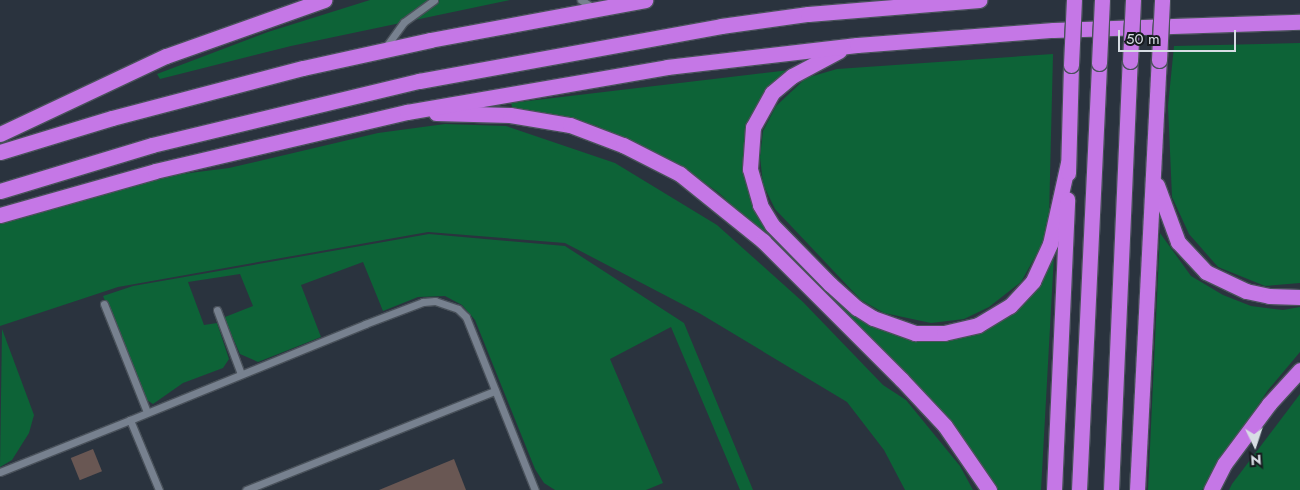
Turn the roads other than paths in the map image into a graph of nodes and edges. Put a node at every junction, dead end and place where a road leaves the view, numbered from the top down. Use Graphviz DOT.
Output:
graph roads {
  1 [pos="324,0"];
  2 [pos="434,0"];
  3 [pos="581,0"];
  4 [pos="646,0"];
  5 [pos="979,0"];
  6 [pos="1074,0"];
  7 [pos="1102,0"];
  8 [pos="1134,0"];
  9 [pos="1162,0"];
  10 [pos="595,9"];
  11 [pos="1300,22"];
  12 [pos="857,45"];
  13 [pos="383,50"];
  14 [pos="407,112"];
  15 [pos="0,134"];
  16 [pos="0,152"];
  17 [pos="1068,163"];
  18 [pos="1153,169"];
  19 [pos="0,191"];
  20 [pos="0,214"];
  21 [pos="1300,297"];
  22 [pos="104,304"];
  23 [pos="217,310"];
  24 [pos="1300,370"];
  25 [pos="241,374"];
  26 [pos="495,390"];
  27 [pos="147,412"];
  28 [pos="130,420"];
  29 [pos="0,472"];
  30 [pos="159,490"];
  31 [pos="246,490"];
  32 [pos="535,490"];
  33 [pos="988,490"];
  34 [pos="1054,490"];
  35 [pos="1079,490"];
  36 [pos="1110,490"];
  37 [pos="1136,490"];
  38 [pos="1212,490"];
  1 -- 15 [label="highway"];
  2 -- 13 [label="lane"];
  3 -- 10 [label="lane"];
  4 -- 10 [label="highway"];
  5 -- 19 [label="highway"];
  6 -- 17 [label="highway, bridge"];
  7 -- 35 [label="highway, bridge"];
  8 -- 36 [label="highway, bridge"];
  9 -- 18 [label="highway, bridge"];
  10 -- 13 [label="highway"];
  11 -- 12 [label="highway"];
  12 -- 14 [label="highway"];
  12 -- 17 [label="highway"];
  13 -- 16 [label="highway"];
  14 -- 20 [label="highway"];
  14 -- 33 [label="highway"];
  17 -- 34 [label="highway"];
  18 -- 21 [label="highway"];
  18 -- 37 [label="highway"];
  22 -- 27 [label="lane"];
  23 -- 25 [label="lane"];
  24 -- 38 [label="highway"];
  25 -- 26 [label="lane"];
  25 -- 27 [label="lane"];
  26 -- 31 [label="lane"];
  26 -- 32 [label="lane"];
  27 -- 28 [label="lane"];
  28 -- 29 [label="lane"];
  28 -- 30 [label="lane"];
}
